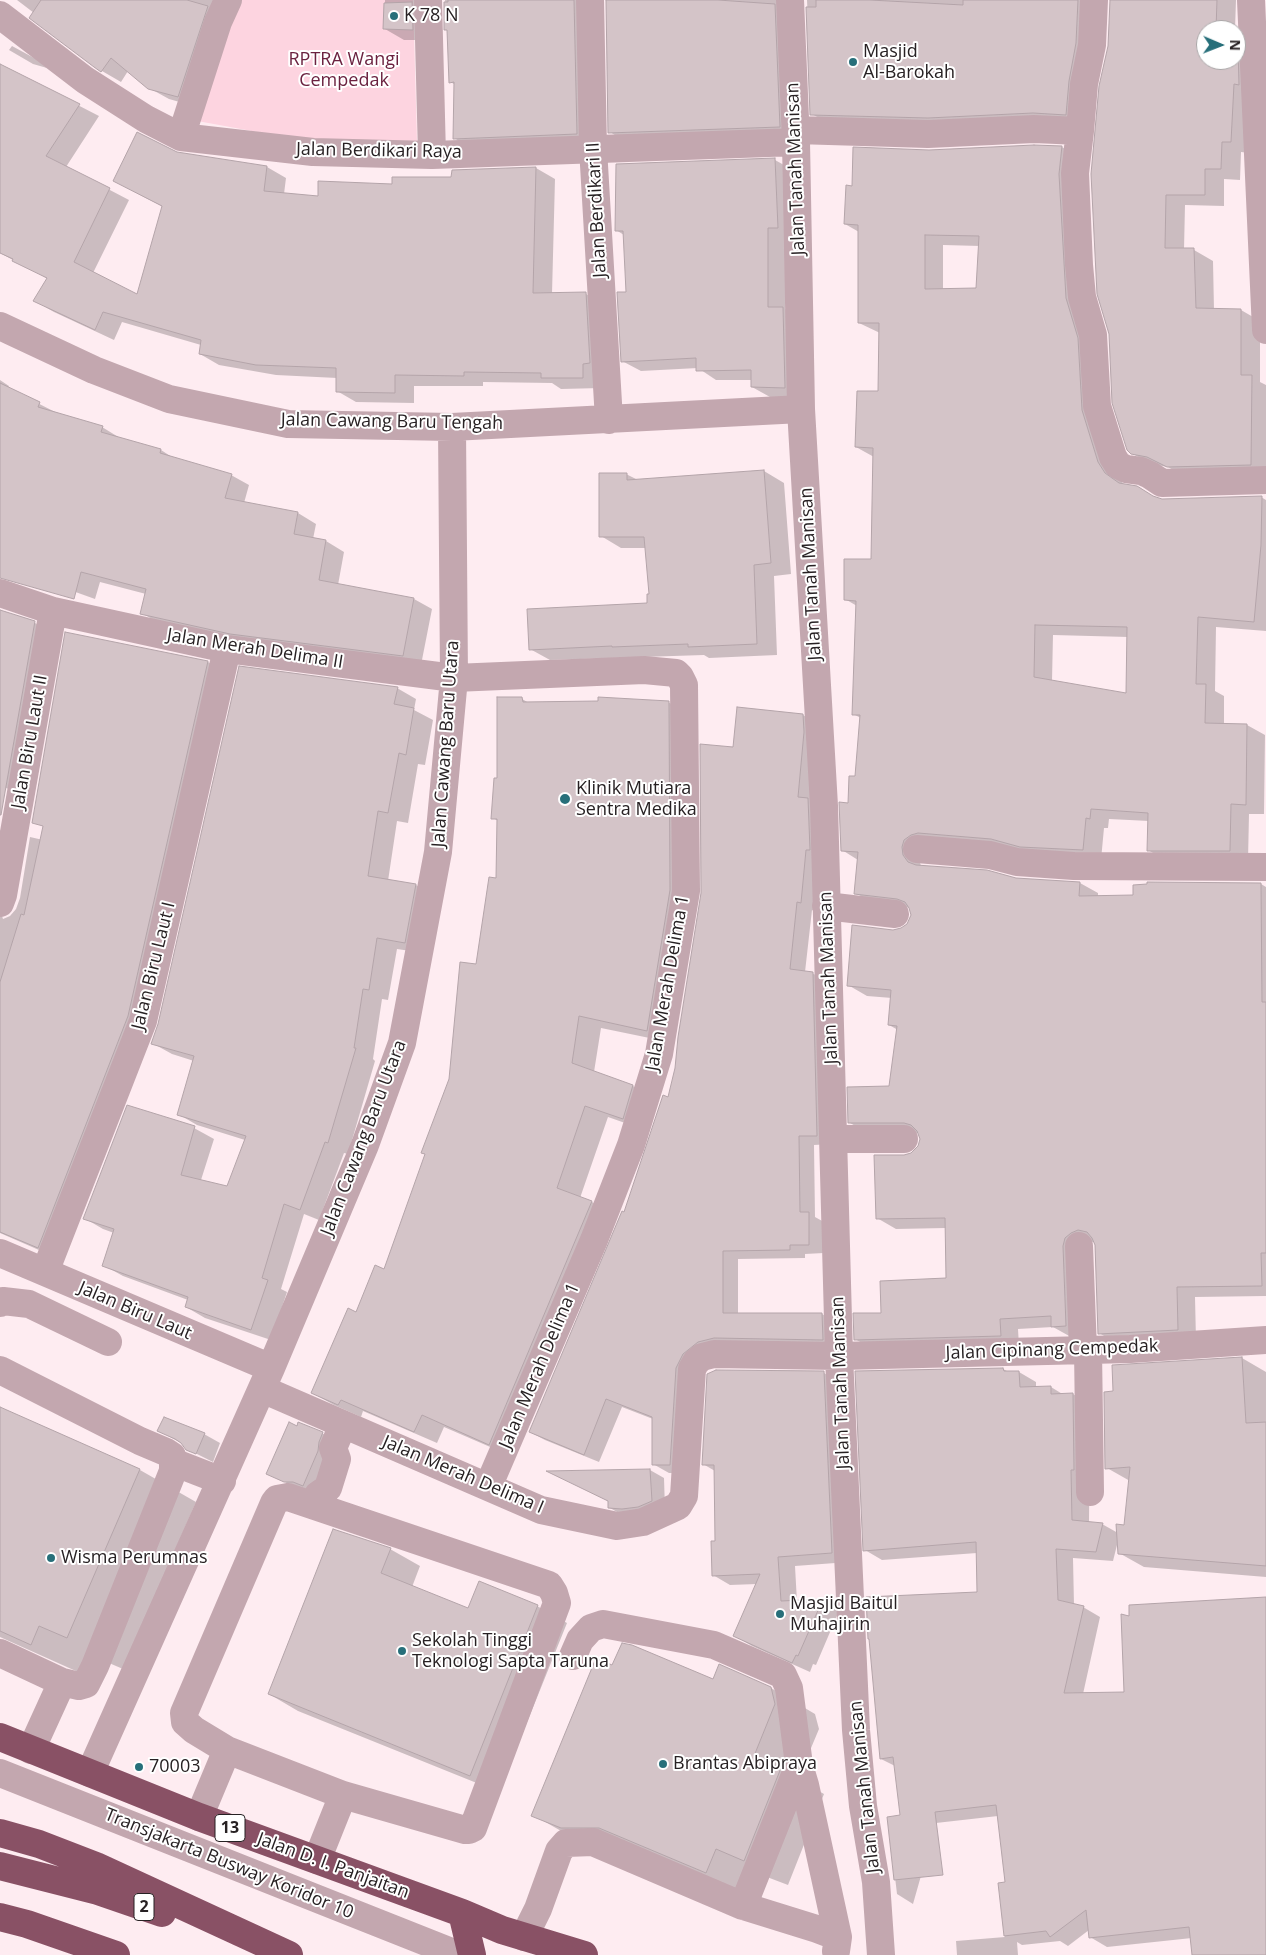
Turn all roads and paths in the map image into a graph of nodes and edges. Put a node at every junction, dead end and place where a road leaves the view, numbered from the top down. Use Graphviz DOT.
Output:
graph roads {
  1 [pos="228,0"];
  2 [pos="428,0"];
  3 [pos="590,0"];
  4 [pos="790,0"];
  5 [pos="1094,0"];
  6 [pos="1251,0"];
  7 [pos="0,15"];
  8 [pos="1080,130"];
  9 [pos="796,136"];
  10 [pos="181,137"];
  11 [pos="593,148"];
  12 [pos="432,155"];
  13 [pos="0,326"];
  14 [pos="1266,330"];
  15 [pos="802,409"];
  16 [pos="609,420"];
  17 [pos="452,427"];
  18 [pos="1266,480"];
  19 [pos="0,592"];
  20 [pos="54,612"];
  21 [pos="227,649"];
  22 [pos="454,678"];
  23 [pos="916,849"];
  24 [pos="1266,867"];
  25 [pos="0,903"];
  26 [pos="826,906"];
  27 [pos="895,914"];
  28 [pos="833,1139"];
  29 [pos="904,1139"];
  30 [pos="1079,1246"];
  31 [pos="10,1257"];
  32 [pos="45,1272"];
  33 [pos="2,1302"];
  34 [pos="1266,1340"];
  35 [pos="108,1342"];
  36 [pos="1085,1350"];
  37 [pos="839,1356"];
  38 [pos="0,1370"];
  39 [pos="266,1379"];
  40 [pos="338,1436"];
  41 [pos="173,1462"];
  42 [pos="222,1481"];
  43 [pos="488,1487"];
  44 [pos="1090,1492"];
  45 [pos="316,1500"];
  46 [pos="0,1653"];
  47 [pos="573,1656"];
  48 [pos="62,1682"];
  49 [pos="0,1737"];
  50 [pos="31,1750"];
  51 [pos="228,1750"];
  52 [pos="799,1764"];
  53 [pos="0,1773"];
  54 [pos="90,1773"];
  55 [pos="343,1795"];
  56 [pos="199,1817"];
  57 [pos="0,1833"];
  58 [pos="317,1860"];
  59 [pos="0,1866"];
  60 [pos="743,1906"];
  61 [pos="462,1913"];
  62 [pos="0,1917"];
  63 [pos="524,1937"];
  64 [pos="837,1946"];
  65 [pos="116,1955"];
  66 [pos="288,1955"];
  67 [pos="458,1955"];
  68 [pos="472,1955"];
  69 [pos="584,1955"];
  70 [pos="881,1955"];
  1 -- 10 [label="street"];
  2 -- 12 [label="street"];
  3 -- 11 [label="street, Jalan Berdikari II"];
  4 -- 9 [label="street, Jalan Tanah Manisan"];
  5 -- 8 [label="street"];
  6 -- 14 [label="street"];
  7 -- 10 [label="street, Jalan Berdikari Raya"];
  8 -- 9 [label="street, Jalan Berdikari Raya"];
  8 -- 18 [label="street"];
  9 -- 11 [label="street, Jalan Berdikari Raya"];
  9 -- 15 [label="street, Jalan Tanah Manisan"];
  10 -- 12 [label="street, Jalan Berdikari Raya"];
  11 -- 12 [label="street, Jalan Berdikari Raya"];
  11 -- 16 [label="street, Jalan Berdikari II"];
  13 -- 17 [label="street, Jalan Cawang Baru Tengah"];
  15 -- 16 [label="street, Jalan Cawang Baru Tengah"];
  15 -- 26 [label="street, Jalan Tanah Manisan"];
  16 -- 17 [label="street, Jalan Cawang Baru Tengah"];
  17 -- 22 [label="street, Jalan Cawang Baru Utara"];
  19 -- 20 [label="street, Jalan Merah Delima II"];
  20 -- 21 [label="street, Jalan Merah Delima II"];
  20 -- 25 [label="street, Jalan Biru Laut II"];
  21 -- 22 [label="street, Jalan Merah Delima II"];
  21 -- 32 [label="street, Jalan Biru Laut I"];
  22 -- 39 [label="street, Jalan Cawang Baru Utara"];
  22 -- 43 [label="street, Jalan Merah Delima 1"];
  23 -- 24 [label="street"];
  26 -- 27 [label="street"];
  26 -- 28 [label="street, Jalan Tanah Manisan"];
  28 -- 29 [label="street"];
  28 -- 37 [label="street, Jalan Tanah Manisan"];
  30 -- 36 [label="street"];
  31 -- 32 [label="street, Jalan Biru Laut"];
  31 -- 33 [label="street"];
  32 -- 39 [label="street, Jalan Biru Laut"];
  33 -- 35 [label="street"];
  34 -- 36 [label="street, Jalan Cipinang Cempedak"];
  36 -- 37 [label="street, Jalan Cipinang Cempedak"];
  36 -- 44 [label="street"];
  37 -- 43 [label="street, Jalan Merah Delima I"];
  37 -- 70 [label="street, Jalan Tanah Manisan"];
  38 -- 41 [label="street"];
  39 -- 40 [label="street, Jalan Merah Delima I"];
  39 -- 42 [label="street, Jalan Cawang Baru Utara"];
  40 -- 43 [label="street, Jalan Merah Delima I"];
  40 -- 45 [label="street"];
  41 -- 42 [label="street"];
  41 -- 48 [label="street"];
  42 -- 54 [label="street, Jalan Cawang Baru Utara"];
  45 -- 51 [label="street"];
  45 -- 55 [label="street"];
  46 -- 48 [label="street"];
  47 -- 52 [label="street"];
  48 -- 50 [label="street"];
  49 -- 50 [label="highway, Jalan D. I. Panjaitan / 13"];
  50 -- 54 [label="highway, Jalan D. I. Panjaitan / 13"];
  51 -- 55 [label="street"];
  51 -- 56 [label="street"];
  52 -- 60 [label="street"];
  52 -- 64 [label="street"];
  53 -- 67 [label="street, Transjakarta Busway Koridor 10"];
  54 -- 56 [label="highway, Jalan D. I. Panjaitan / 13"];
  55 -- 58 [label="street"];
  56 -- 58 [label="highway, Jalan D. I. Panjaitan / 13"];
  57 -- 66 [label="highway"];
  58 -- 61 [label="highway, Jalan D. I. Panjaitan / 13"];
  59 -- 66 [label="highway, 2"];
  60 -- 63 [label="street"];
  60 -- 64 [label="street"];
  61 -- 63 [label="highway, Jalan D. I. Panjaitan"];
  61 -- 68 [label="highway"];
  62 -- 65 [label="highway"];
  63 -- 69 [label="highway, Jalan D. I. Panjaitan"];
}
